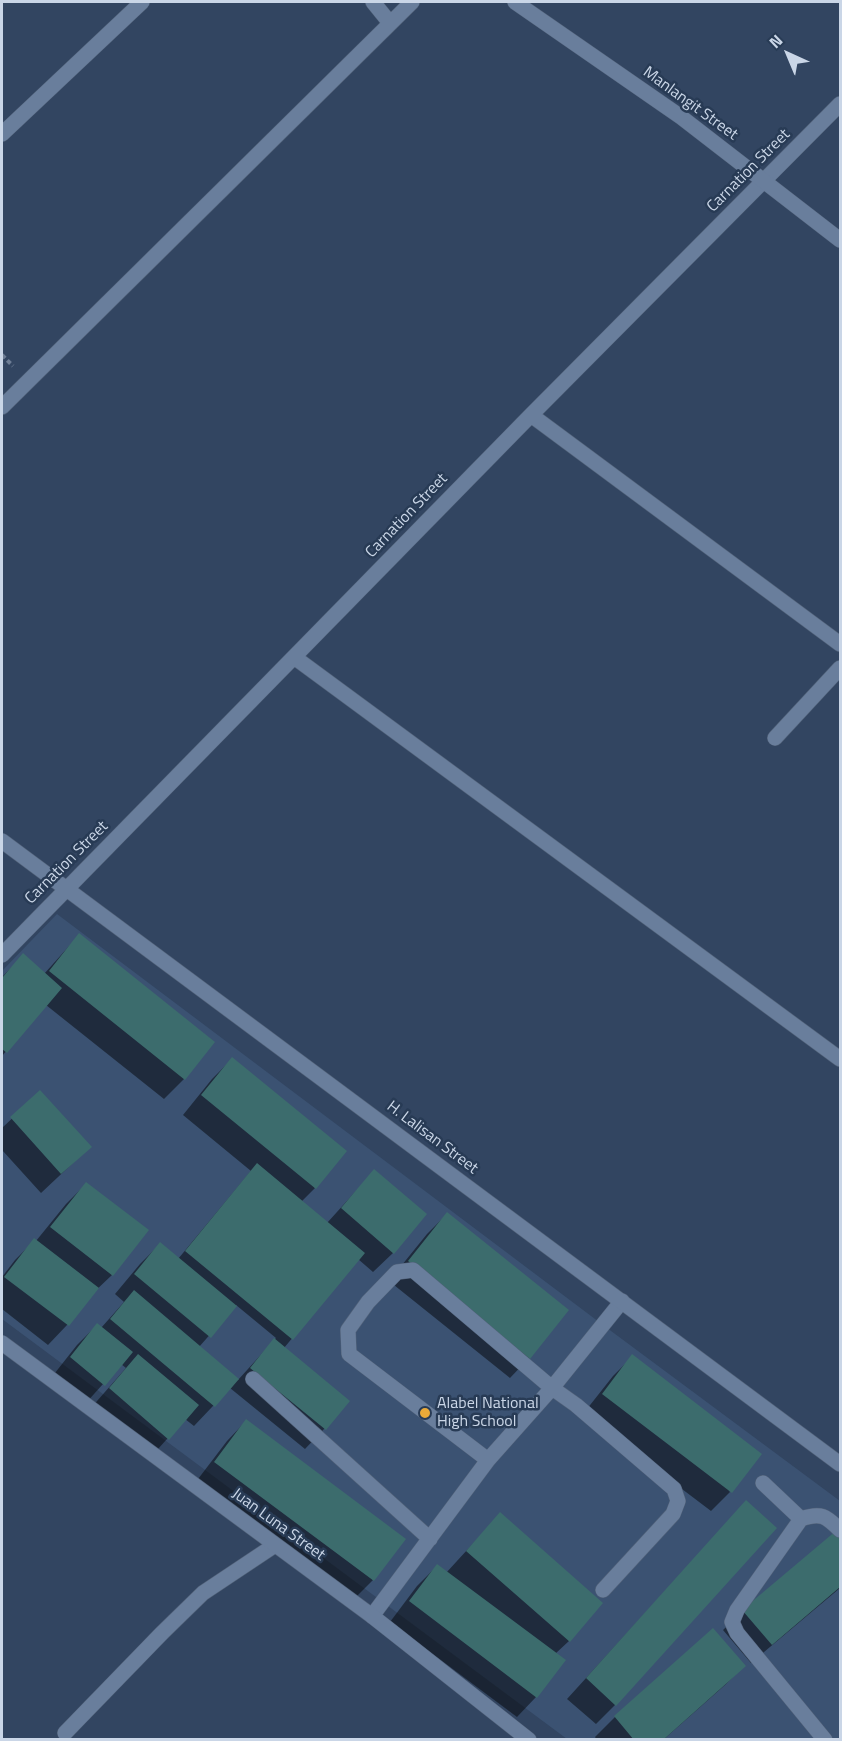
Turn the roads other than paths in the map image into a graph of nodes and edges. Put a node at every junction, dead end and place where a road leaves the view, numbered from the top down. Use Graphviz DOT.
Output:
graph roads {
  1 [pos="142,2"];
  2 [pos="373,2"];
  3 [pos="412,2"];
  4 [pos="515,2"];
  5 [pos="390,23"];
  6 [pos="840,104"];
  7 [pos="2,134"];
  8 [pos="764,182"];
  9 [pos="840,240"];
  10 [pos="2,408"];
  11 [pos="531,415"];
  12 [pos="840,644"];
  13 [pos="294,657"];
  14 [pos="840,668"];
  15 [pos="775,738"];
  16 [pos="2,841"];
  17 [pos="67,890"];
  18 [pos="2,956"];
  19 [pos="840,1059"];
  20 [pos="622,1301"];
  21 [pos="2,1343"];
  22 [pos="253,1379"];
  23 [pos="552,1388"];
  24 [pos="488,1461"];
  25 [pos="840,1464"];
  26 [pos="763,1483"];
  27 [pos="801,1519"];
  28 [pos="840,1530"];
  29 [pos="430,1539"];
  30 [pos="275,1545"];
  31 [pos="603,1590"];
  32 [pos="372,1616"];
  33 [pos="65,1732"];
  34 [pos="529,1740"];
  35 [pos="825,1740"];
  1 -- 7 [label="street"];
  2 -- 5 [label="street"];
  3 -- 5 [label="street"];
  4 -- 8 [label="street, Manlangit Street"];
  5 -- 10 [label="street"];
  6 -- 8 [label="street, Carnation Street"];
  8 -- 9 [label="street, Manlangit Street"];
  8 -- 11 [label="street, Carnation Street"];
  11 -- 12 [label="street"];
  11 -- 13 [label="street, Carnation Street"];
  13 -- 17 [label="street, Carnation Street"];
  13 -- 19 [label="street"];
  14 -- 15 [label="street"];
  16 -- 17 [label="street, H. Lalisan Street"];
  17 -- 18 [label="street, Carnation Street"];
  17 -- 20 [label="street, H. Lalisan Street"];
  20 -- 23 [label="street"];
  20 -- 25 [label="street, H. Lalisan Street"];
  21 -- 30 [label="street, Juan Luna Street"];
  22 -- 29 [label="street"];
  23 -- 24 [label="street"];
  23 -- 24 [label="street"];
  23 -- 31 [label="street"];
  24 -- 29 [label="street"];
  26 -- 27 [label="street"];
  27 -- 28 [label="street"];
  27 -- 35 [label="street"];
  29 -- 32 [label="street"];
  30 -- 32 [label="street, Juan Luna Street"];
  30 -- 33 [label="street"];
  32 -- 34 [label="street, Juan Luna Street"];
}
